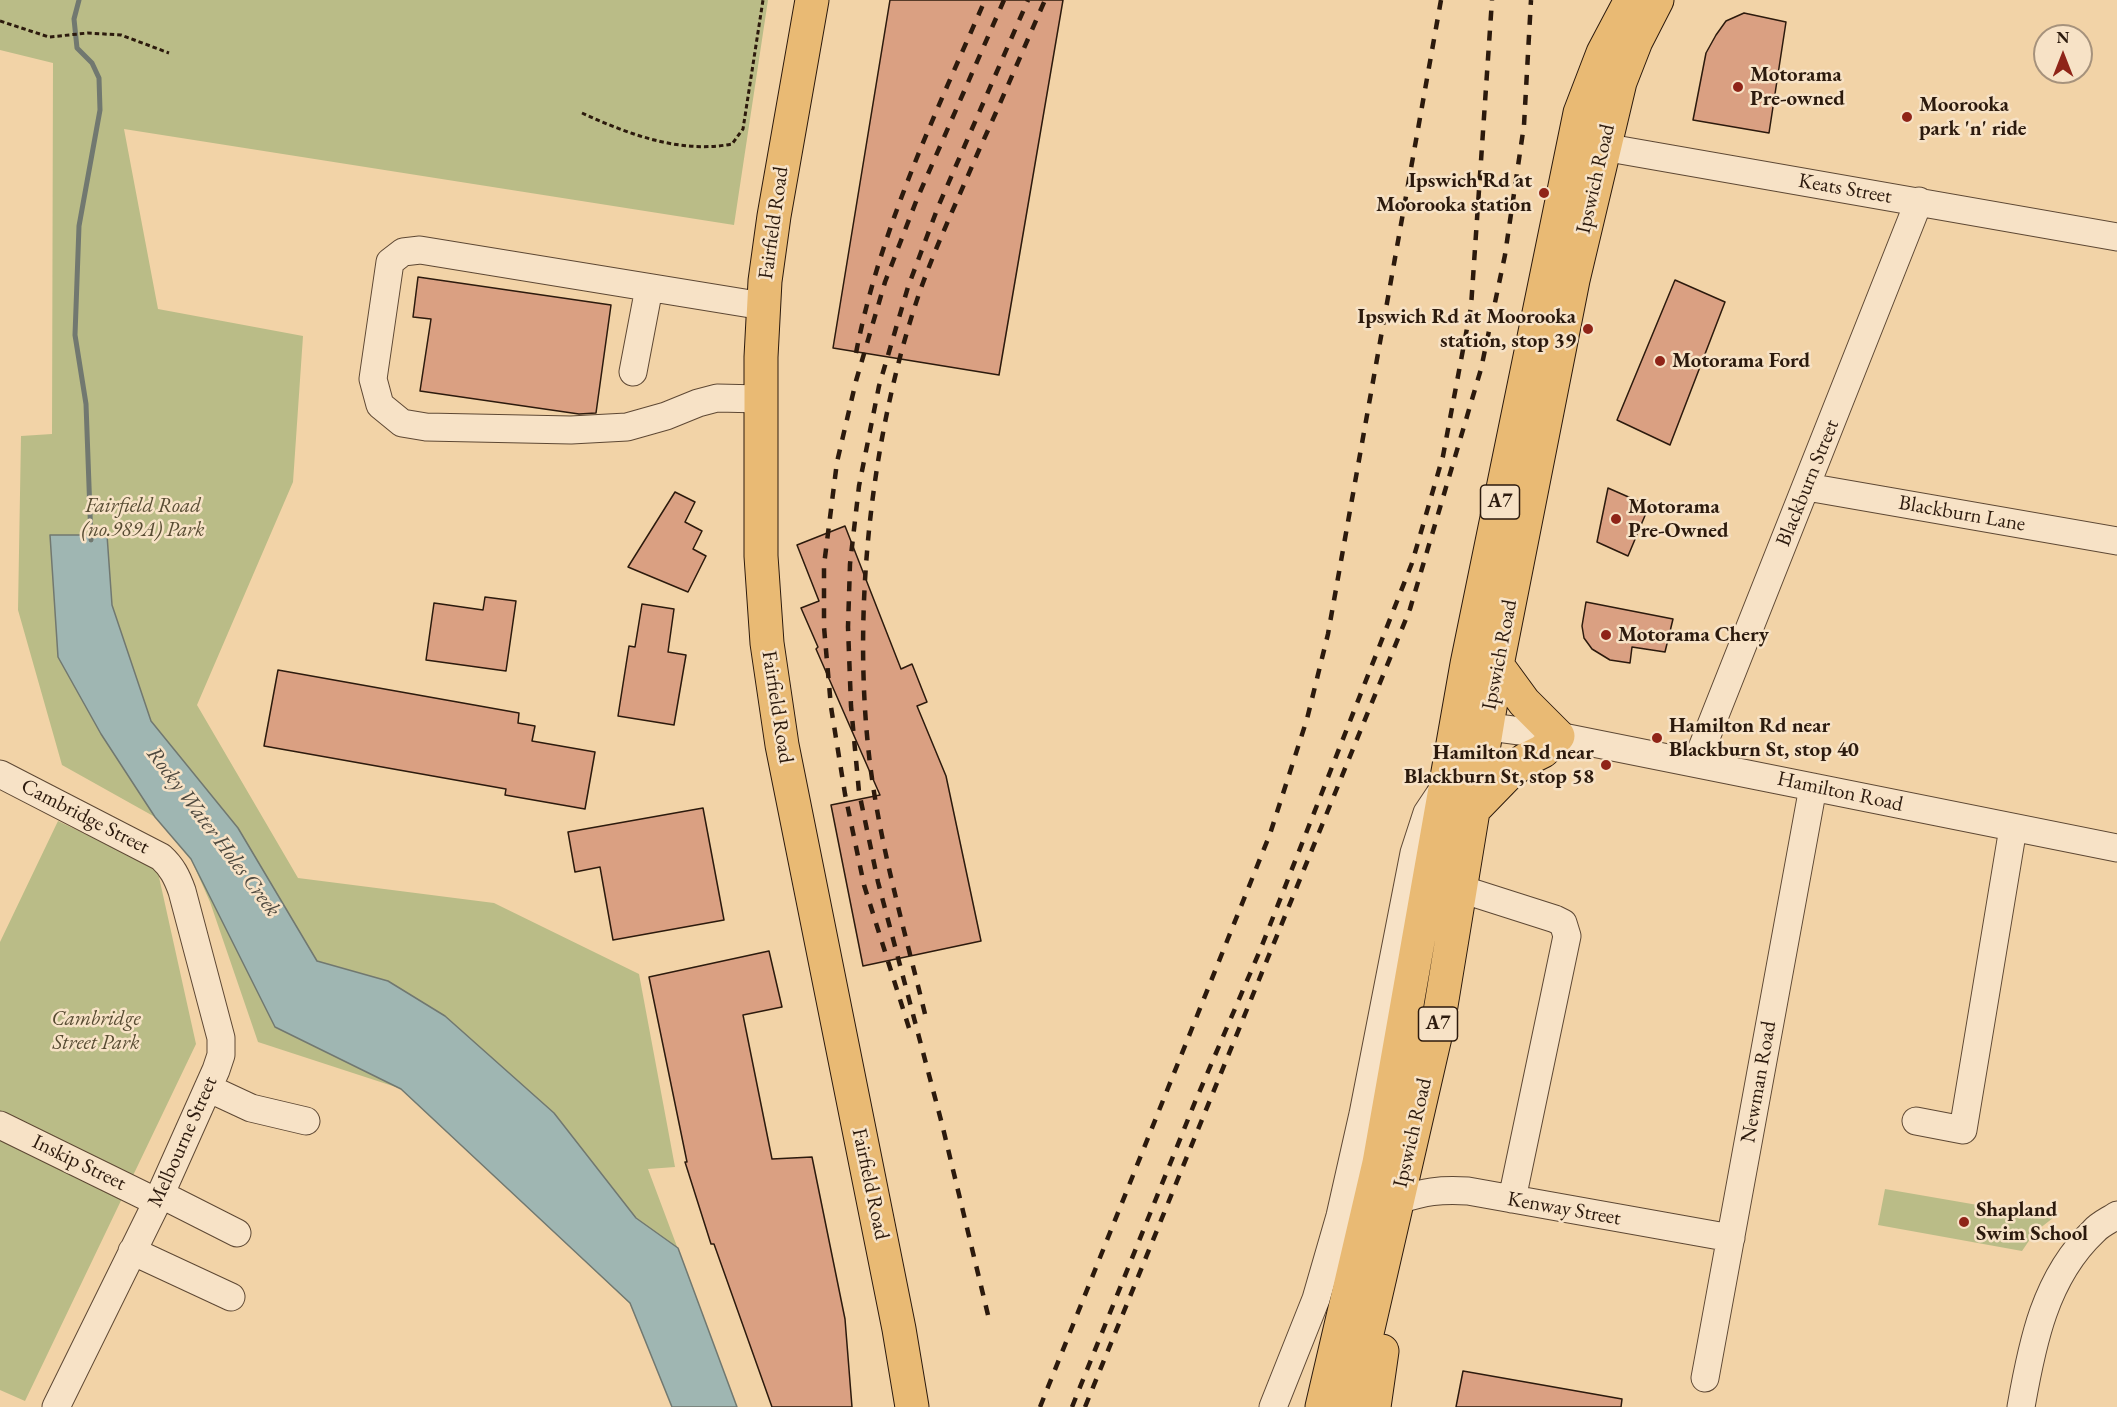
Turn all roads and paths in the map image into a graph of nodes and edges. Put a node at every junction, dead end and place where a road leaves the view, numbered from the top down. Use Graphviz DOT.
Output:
graph roads {
  1 [pos="763,0"];
  2 [pos="812,0"];
  3 [pos="1631,0"];
  4 [pos="1657,0"];
  5 [pos="0,21"];
  6 [pos="169,52"];
  7 [pos="582,112"];
  8 [pos="1589,144"];
  9 [pos="1919,201"];
  10 [pos="2117,237"];
  11 [pos="649,288"];
  12 [pos="763,306"];
  13 [pos="633,372"];
  14 [pos="761,399"];
  15 [pos="1807,487"];
  16 [pos="2117,541"];
  17 [pos="1497,664"];
  18 [pos="1471,725"];
  19 [pos="1558,736"];
  20 [pos="1696,763"];
  21 [pos="0,774"];
  22 [pos="1445,787"];
  23 [pos="1813,787"];
  24 [pos="1474,809"];
  25 [pos="2013,828"];
  26 [pos="2116,841"];
  27 [pos="168,864"];
  28 [pos="1461,889"];
  29 [pos="208,1088"];
  30 [pos="306,1121"];
  31 [pos="1916,1121"];
  32 [pos="0,1125"];
  33 [pos="159,1198"];
  34 [pos="1512,1199"];
  35 [pos="1398,1200"];
  36 [pos="2117,1215"];
  37 [pos="237,1233"];
  38 [pos="1731,1238"];
  39 [pos="132,1251"];
  40 [pos="231,1297"];
  41 [pos="1371,1318"];
  42 [pos="1705,1378"];
  43 [pos="56,1407"];
  44 [pos="912,1407"];
  45 [pos="1273,1407"];
  46 [pos="1322,1407"];
  47 [pos="1350,1407"];
  48 [pos="1374,1407"];
  49 [pos="2021,1407"];
  1 -- 7 [label="path"];
  2 -- 12 [label="main road, Fairfield Road"];
  3 -- 8 [label="main road, Ipswich Road / A7"];
  4 -- 8 [label="main road, Ipswich Road / A7"];
  5 -- 6 [label="path"];
  8 -- 9 [label="street, Keats Street"];
  8 -- 17 [label="main road, Ipswich Road / A7"];
  8 -- 18 [label="main road, Ipswich Road / A7"];
  9 -- 10 [label="street, Keats Street"];
  9 -- 15 [label="street, Blackburn Street"];
  11 -- 12 [label="street"];
  11 -- 13 [label="street"];
  11 -- 14 [label="street"];
  12 -- 14 [label="main road, Fairfield Road"];
  14 -- 44 [label="main road, Fairfield Road"];
  15 -- 16 [label="street, Blackburn Lane"];
  15 -- 20 [label="street, Blackburn Street"];
  17 -- 18 [label="main road, Ipswich Road / A7"];
  17 -- 19 [label="main road"];
  18 -- 19 [label="street, Hamilton Road"];
  18 -- 22 [label="main road, Ipswich Road / A7"];
  18 -- 24 [label="main road, Ipswich Road / A7"];
  19 -- 20 [label="street, Hamilton Road"];
  19 -- 24 [label="main road"];
  20 -- 23 [label="street, Hamilton Road"];
  21 -- 27 [label="street, Cambridge Street"];
  22 -- 45 [label="street, Ipswich Road"];
  22 -- 46 [label="main road, Ipswich Road / A7"];
  23 -- 25 [label="street, Hamilton Road"];
  23 -- 38 [label="street, Newman Road"];
  24 -- 28 [label="main road, Ipswich Road / A7"];
  25 -- 26 [label="street, Hamilton Road"];
  25 -- 31 [label="street"];
  27 -- 29 [label="street, Melbourne Street"];
  28 -- 34 [label="street"];
  28 -- 35 [label="main road, Ipswich Road / A7"];
  29 -- 30 [label="street"];
  29 -- 33 [label="street, Melbourne Street"];
  32 -- 33 [label="street, Inskip Street"];
  33 -- 37 [label="street, Inskip Street"];
  33 -- 39 [label="street, Melbourne Street"];
  34 -- 35 [label="street, Kenway Street"];
  34 -- 38 [label="street, Kenway Street"];
  35 -- 41 [label="main road, Ipswich Road / A7"];
  36 -- 49 [label="street"];
  38 -- 42 [label="street, Newman Road"];
  39 -- 40 [label="street"];
  39 -- 43 [label="street, Melbourne Street"];
  41 -- 47 [label="main road, A7"];
  41 -- 48 [label="main road"];
}
